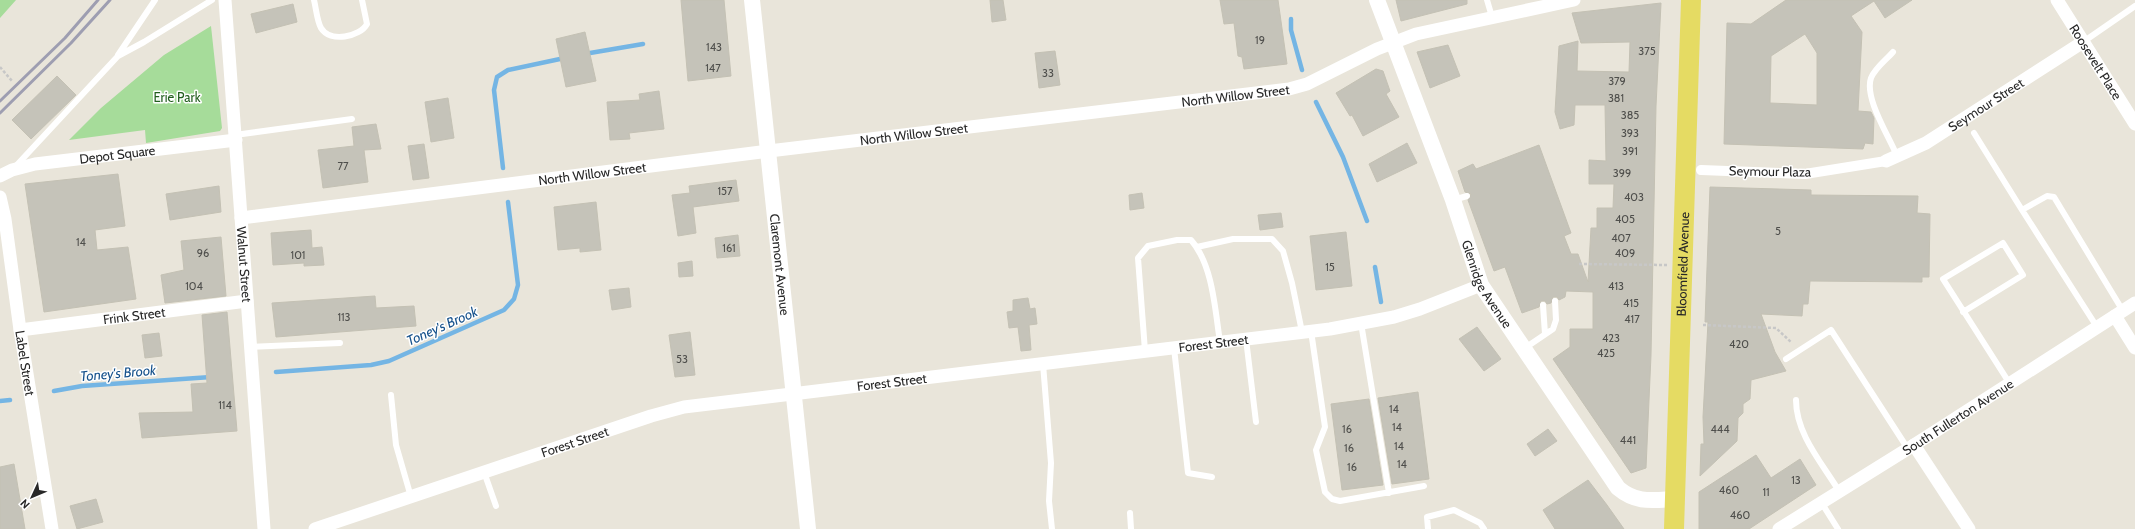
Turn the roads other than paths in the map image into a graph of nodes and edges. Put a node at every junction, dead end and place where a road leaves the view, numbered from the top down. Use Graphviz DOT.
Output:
graph roads {
  1 [pos="212,0"];
  2 [pos="225,0"];
  3 [pos="314,0"];
  4 [pos="362,0"];
  5 [pos="752,0"];
  6 [pos="1377,0"];
  7 [pos="1487,0"];
  8 [pos="1574,0"];
  9 [pos="1691,0"];
  10 [pos="2057,0"];
  11 [pos="154,1"];
  12 [pos="1548,2"];
  13 [pos="2135,6"];
  14 [pos="1492,16"];
  15 [pos="1393,42"];
  16 [pos="2083,42"];
  17 [pos="1893,52"];
  18 [pos="118,56"];
  19 [pos="352,120"];
  20 [pos="2135,124"];
  21 [pos="1974,133"];
  22 [pos="236,137"];
  23 [pos="769,151"];
  24 [pos="1892,158"];
  25 [pos="12,170"];
  26 [pos="1701,170"];
  27 [pos="0,176"];
  28 [pos="0,197"];
  29 [pos="2022,210"];
  30 [pos="241,218"];
  31 [pos="1197,247"];
  32 [pos="1481,285"];
  33 [pos="1555,301"];
  34 [pos="247,302"];
  35 [pos="2135,303"];
  36 [pos="1543,305"];
  37 [pos="1963,312"];
  38 [pos="2119,313"];
  39 [pos="1361,323"];
  40 [pos="2097,328"];
  41 [pos="20,330"];
  42 [pos="1306,332"];
  43 [pos="1545,334"];
  44 [pos="1246,339"];
  45 [pos="1220,342"];
  46 [pos="340,343"];
  47 [pos="251,347"];
  48 [pos="1174,348"];
  49 [pos="2135,348"];
  50 [pos="1524,349"];
  51 [pos="1145,352"];
  52 [pos="1786,359"];
  53 [pos="1043,364"];
  54 [pos="2010,384"];
  55 [pos="795,394"];
  56 [pos="391,395"];
  57 [pos="1796,400"];
  58 [pos="1256,422"];
  59 [pos="1911,447"];
  60 [pos="484,472"];
  61 [pos="1212,477"];
  62 [pos="1424,486"];
  63 [pos="1839,491"];
  64 [pos="1389,493"];
  65 [pos="411,497"];
  66 [pos="1676,499"];
  67 [pos="1821,502"];
  68 [pos="496,506"];
  69 [pos="1130,513"];
  70 [pos="52,529"];
  71 [pos="264,529"];
  72 [pos="315,529"];
  73 [pos="808,529"];
  74 [pos="1052,529"];
  75 [pos="1131,529"];
  76 [pos="1428,529"];
  77 [pos="1484,529"];
  78 [pos="1674,529"];
  79 [pos="1779,529"];
  80 [pos="1838,529"];
  81 [pos="1969,529"];
  1 -- 18 [label="lane"];
  2 -- 22 [label="street, Walnut Street"];
  3 -- 4 [label="lane"];
  5 -- 23 [label="street, Claremont Avenue"];
  6 -- 15 [label="street, Glenridge Avenue"];
  7 -- 14 [label="lane"];
  8 -- 12 [label="street, North Willow Street"];
  9 -- 66 [label="main road, Bloomfield Avenue"];
  10 -- 16 [label="street, Roosevelt Place"];
  11 -- 18 [label="lane"];
  12 -- 14 [label="street, North Willow Street"];
  13 -- 16 [label="lane"];
  14 -- 15 [label="street, North Willow Street"];
  15 -- 23 [label="street, North Willow Street"];
  15 -- 32 [label="street, Glenridge Avenue"];
  16 -- 20 [label="street, Roosevelt Place"];
  16 -- 24 [label="street, Seymour Street"];
  17 -- 24 [label="lane"];
  18 -- 25 [label="lane"];
  19 -- 22 [label="lane"];
  21 -- 29 [label="lane"];
  22 -- 25 [label="street, Depot Square"];
  22 -- 30 [label="street, Walnut Street"];
  23 -- 30 [label="street, North Willow Street"];
  23 -- 55 [label="street, Claremont Avenue"];
  24 -- 26 [label="street, Seymour Plaza"];
  25 -- 27 [label="street, Depot Square"];
  28 -- 41 [label="street, Label Street"];
  29 -- 38 [label="lane"];
  29 -- 40 [label="lane"];
  30 -- 34 [label="street, Walnut Street"];
  31 -- 42 [label="lane"];
  31 -- 45 [label="lane"];
  31 -- 51 [label="lane"];
  32 -- 39 [label="street, Forest Street"];
  32 -- 50 [label="street, Glenridge Avenue"];
  33 -- 43 [label="lane"];
  34 -- 41 [label="street, Frink Street"];
  34 -- 47 [label="street, Walnut Street"];
  35 -- 38 [label="street, South Fullerton Avenue"];
  36 -- 43 [label="lane"];
  37 -- 37 [label="lane"];
  37 -- 54 [label="lane"];
  38 -- 40 [label="street, South Fullerton Avenue"];
  38 -- 49 [label="street"];
  39 -- 42 [label="street, Forest Street"];
  39 -- 64 [label="lane"];
  40 -- 54 [label="street, South Fullerton Avenue"];
  41 -- 70 [label="street, Label Street"];
  42 -- 44 [label="street, Forest Street"];
  42 -- 64 [label="lane"];
  43 -- 50 [label="lane"];
  44 -- 45 [label="street, Forest Street"];
  44 -- 58 [label="lane"];
  45 -- 48 [label="street, Forest Street"];
  46 -- 47 [label="lane"];
  47 -- 71 [label="street, Walnut Street"];
  48 -- 51 [label="street, Forest Street"];
  48 -- 61 [label="lane"];
  50 -- 66 [label="street, Glenridge Avenue"];
  51 -- 53 [label="street, Forest Street"];
  52 -- 59 [label="lane"];
  53 -- 55 [label="street, Forest Street"];
  53 -- 74 [label="lane"];
  54 -- 59 [label="street, South Fullerton Avenue"];
  55 -- 60 [label="street, Forest Street"];
  55 -- 73 [label="street, Claremont Avenue"];
  56 -- 65 [label="lane"];
  57 -- 63 [label="lane"];
  59 -- 63 [label="street, South Fullerton Avenue"];
  59 -- 81 [label="street"];
  60 -- 65 [label="street, Forest Street"];
  60 -- 68 [label="lane"];
  62 -- 64 [label="lane"];
  63 -- 67 [label="street, South Fullerton Avenue"];
  65 -- 72 [label="street, Forest Street"];
  66 -- 78 [label="main road, Bloomfield Avenue"];
  67 -- 79 [label="street, South Fullerton Avenue"];
  67 -- 80 [label="lane"];
  69 -- 75 [label="lane"];
  76 -- 77 [label="lane"];
}
